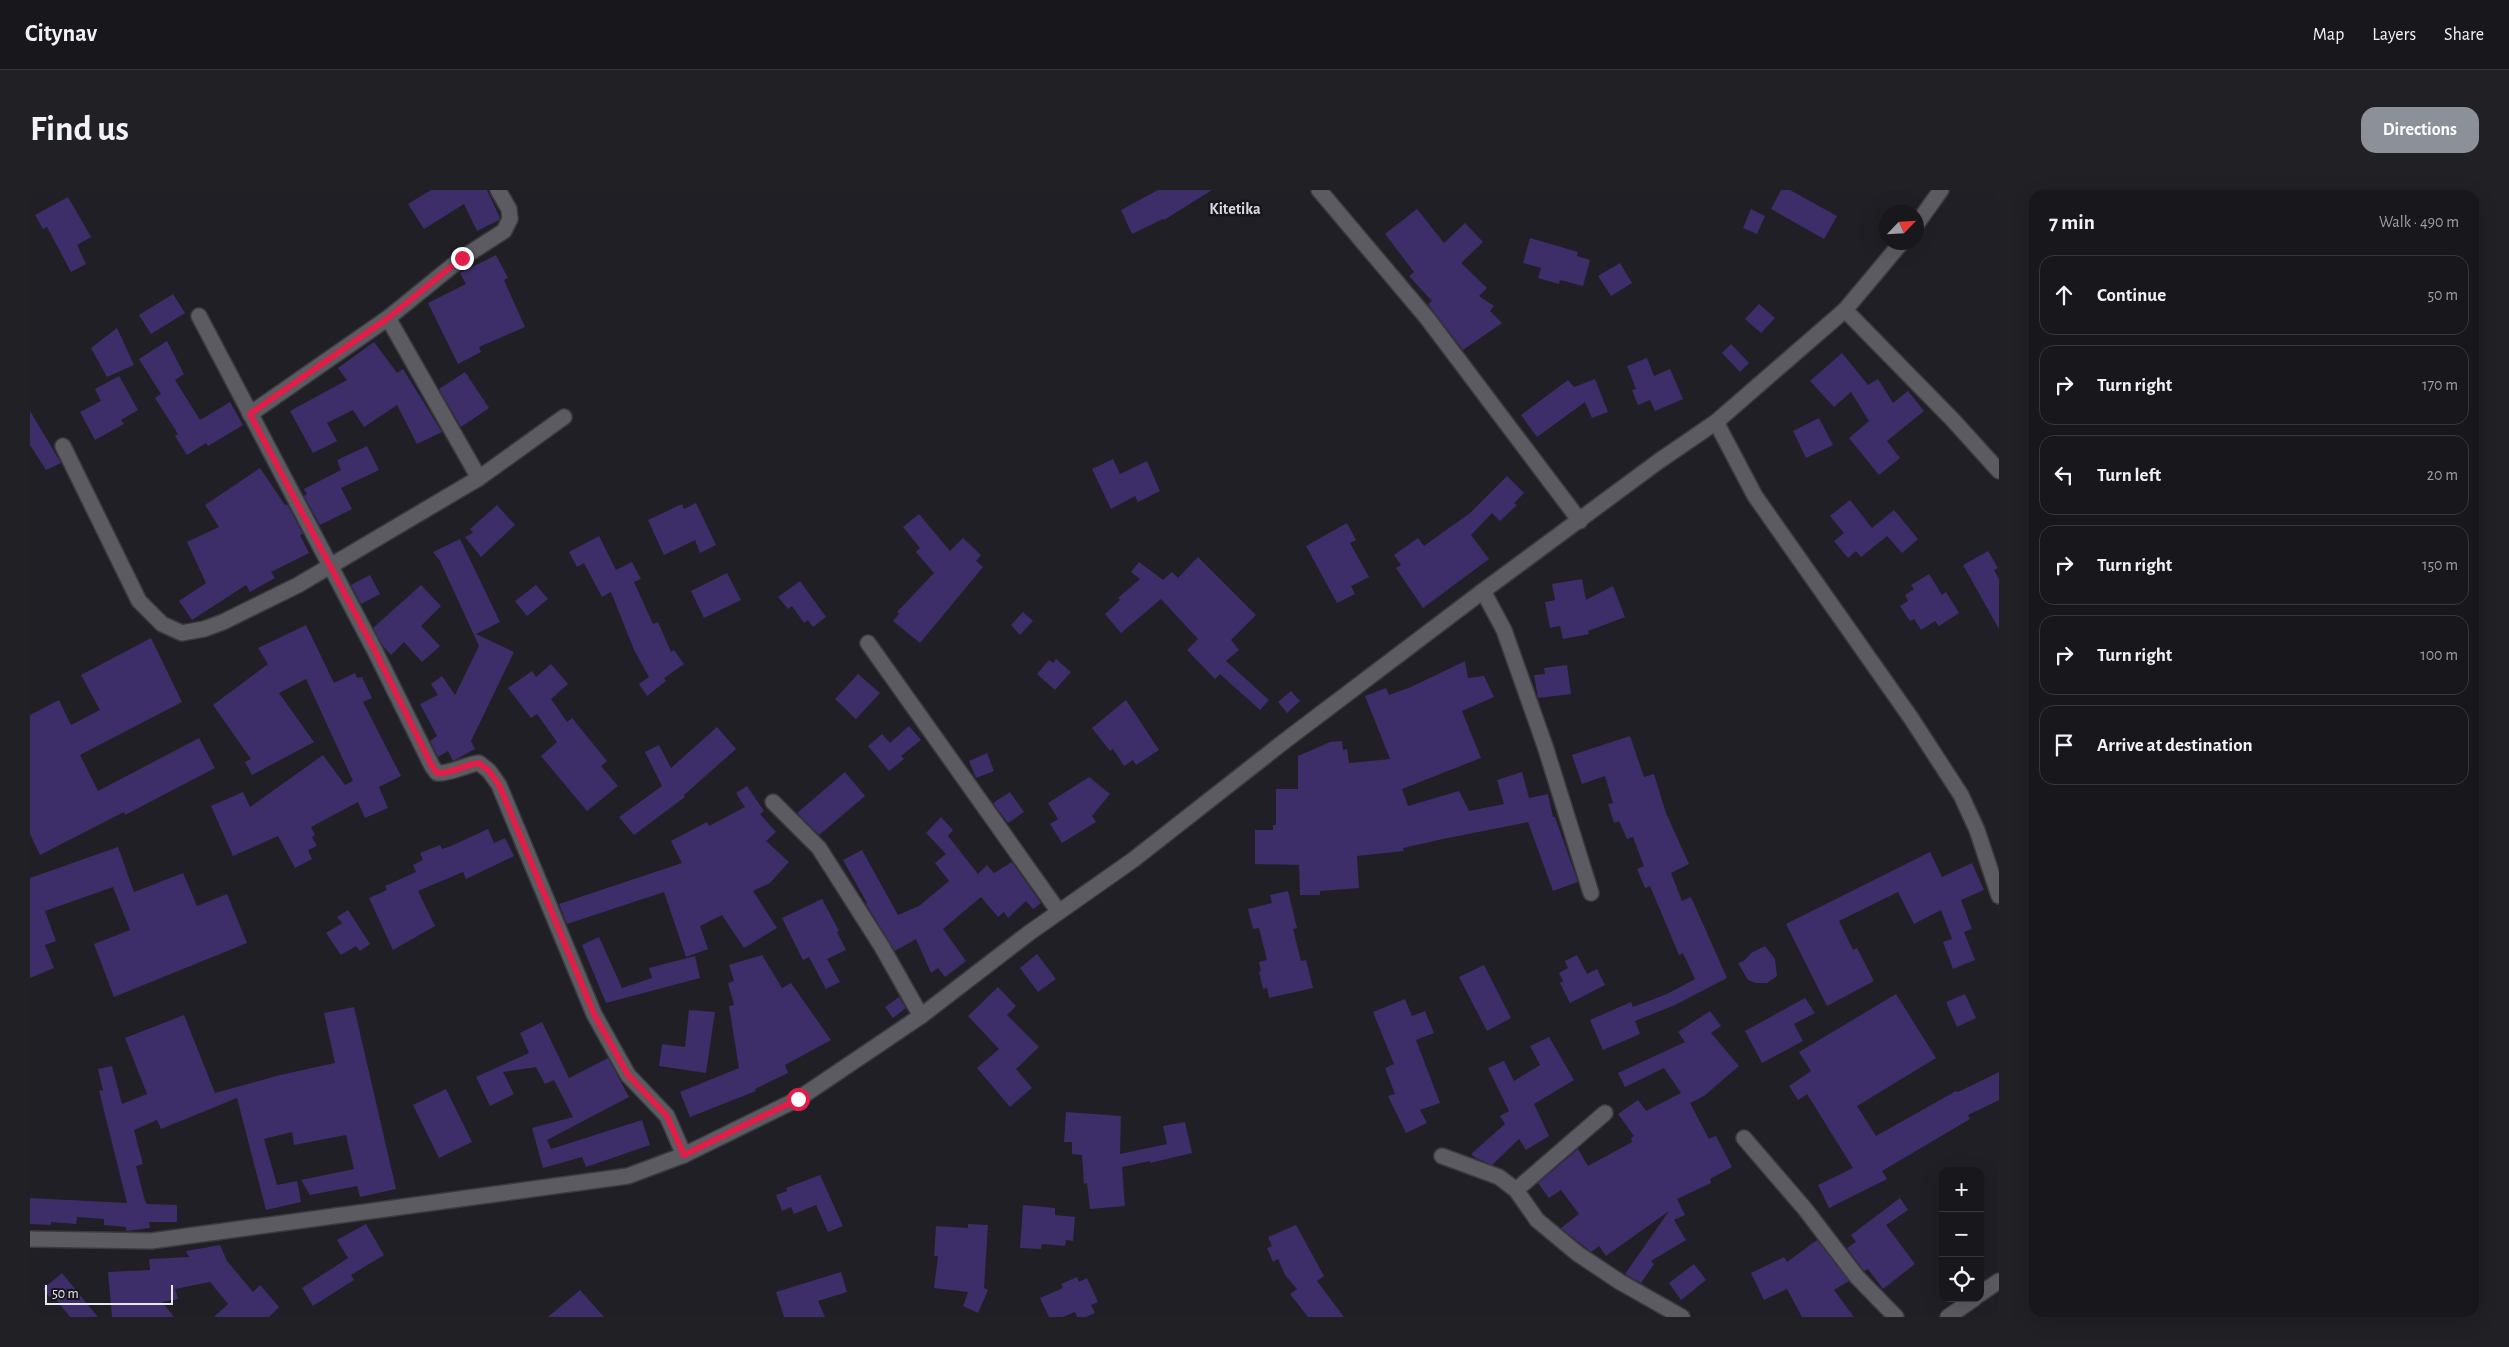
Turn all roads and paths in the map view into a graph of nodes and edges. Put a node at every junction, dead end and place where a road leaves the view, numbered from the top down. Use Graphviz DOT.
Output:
graph roads {
  1 [pos="498,190"];
  2 [pos="1319,190"];
  3 [pos="1941,190"];
  4 [pos="1924,214"];
  5 [pos="1895,250"];
  6 [pos="1845,310"];
  7 [pos="199,316"];
  8 [pos="388,318"];
  9 [pos="250,414"];
  10 [pos="564,417"];
  11 [pos="1716,422"];
  12 [pos="63,446"];
  13 [pos="1999,471"];
  14 [pos="478,478"];
  15 [pos="1580,521"];
  16 [pos="330,566"];
  17 [pos="1483,591"];
  18 [pos="868,643"];
  19 [pos="773,802"];
  20 [pos="1591,893"];
  21 [pos="1999,896"];
  22 [pos="1059,912"];
  23 [pos="921,1016"];
  24 [pos="1605,1113"];
  25 [pos="1744,1138"];
  26 [pos="684,1155"];
  27 [pos="1442,1156"];
  28 [pos="1516,1190"];
  29 [pos="30,1239"];
  30 [pos="1999,1281"];
  31 [pos="1984,1291"];
  32 [pos="1969,1302"];
  33 [pos="1682,1317"];
  34 [pos="1896,1317"];
  35 [pos="1948,1317"];
  1 -- 8 [label="street"];
  2 -- 15 [label="street"];
  3 -- 4 [label="street"];
  5 -- 6 [label="street"];
  6 -- 11 [label="street"];
  6 -- 13 [label="street"];
  7 -- 9 [label="street"];
  8 -- 9 [label="street"];
  8 -- 14 [label="street"];
  9 -- 16 [label="street"];
  10 -- 14 [label="street"];
  11 -- 15 [label="street"];
  11 -- 21 [label="street"];
  12 -- 16 [label="street"];
  14 -- 16 [label="street"];
  15 -- 17 [label="street"];
  16 -- 26 [label="street"];
  17 -- 20 [label="street"];
  17 -- 22 [label="street"];
  18 -- 22 [label="street"];
  19 -- 23 [label="street"];
  22 -- 23 [label="street"];
  23 -- 26 [label="street"];
  24 -- 28 [label="street"];
  25 -- 34 [label="street"];
  26 -- 29 [label="street"];
  27 -- 28 [label="street"];
  28 -- 33 [label="street"];
  30 -- 31 [label="street"];
  32 -- 35 [label="street"];
}
